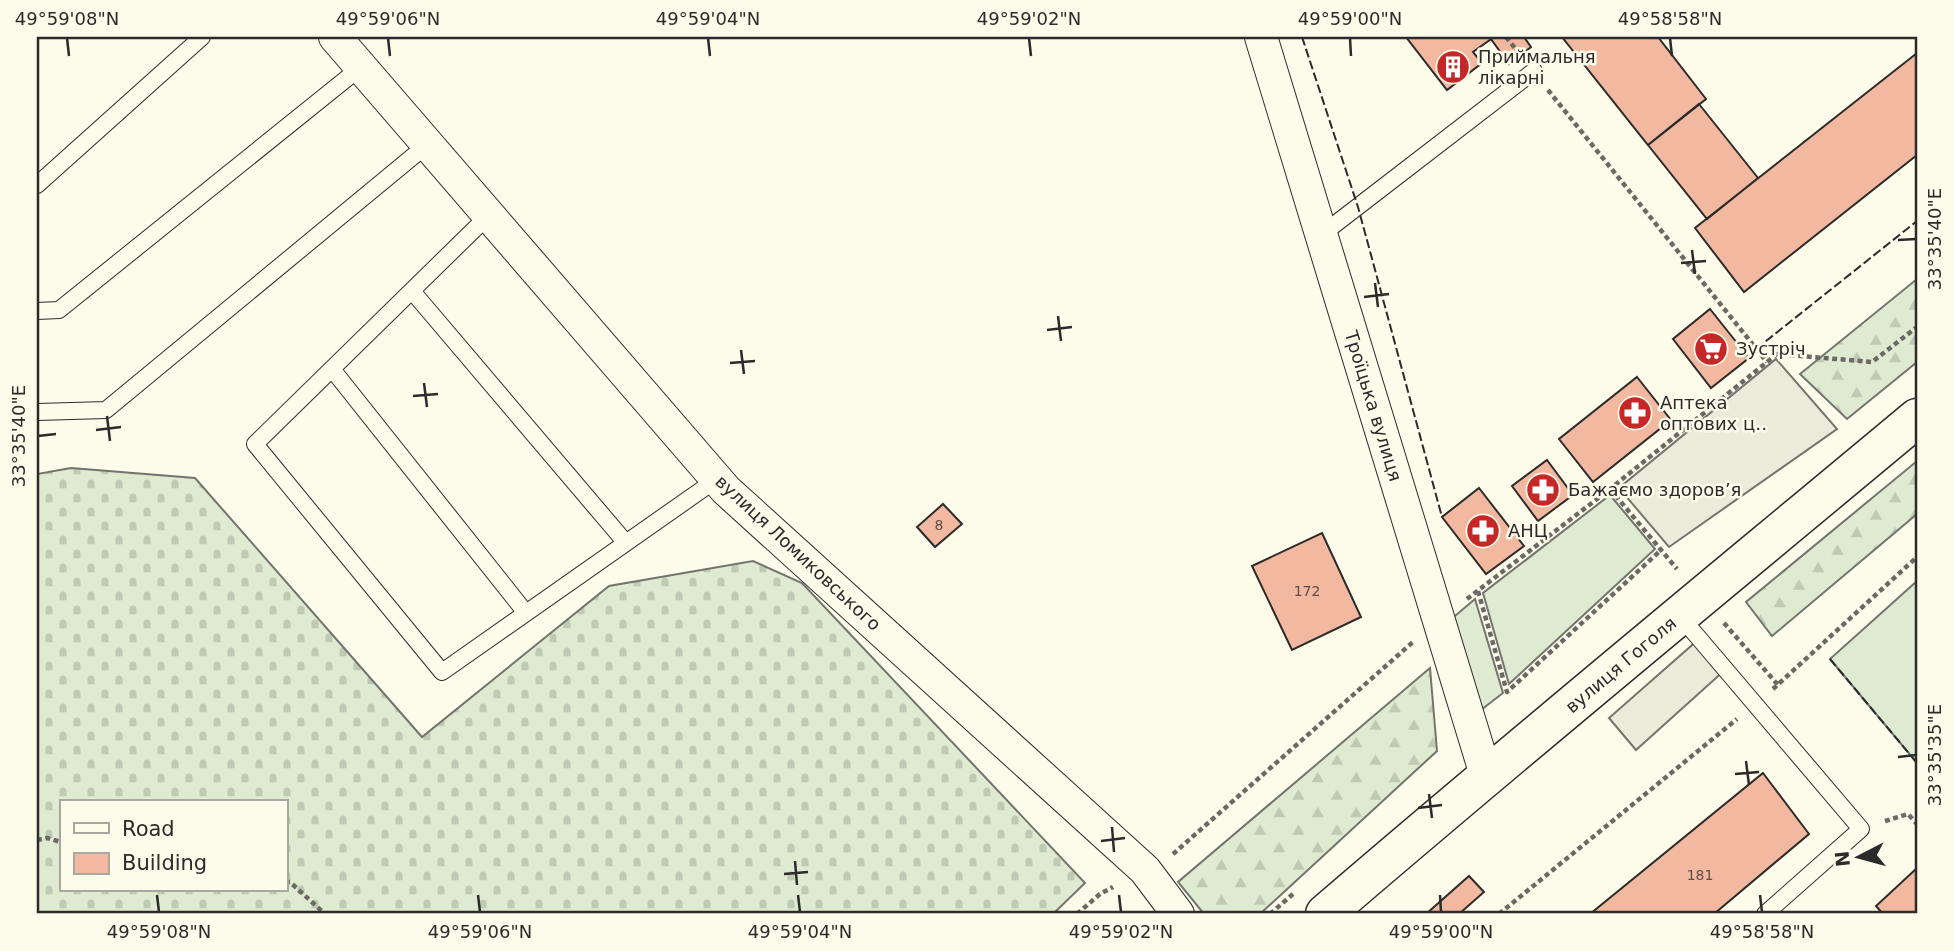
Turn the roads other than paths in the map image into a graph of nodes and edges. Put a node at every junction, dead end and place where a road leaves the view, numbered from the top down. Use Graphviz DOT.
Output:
graph roads {
  1 [pos="202,37"];
  2 [pos="335,37"];
  3 [pos="1261,37"];
  4 [pos="361,66"];
  5 [pos="1534,71"];
  6 [pos="428,144"];
  7 [pos="37,185"];
  8 [pos="489,215"];
  9 [pos="1321,235"];
  10 [pos="412,291"];
  11 [pos="37,311"];
  12 [pos="332,369"];
  13 [pos="37,412"];
  14 [pos="1917,418"];
  15 [pos="717,479"];
  16 [pos="626,543"];
  17 [pos="526,613"];
  18 [pos="1680,616"];
  19 [pos="1486,775"];
  20 [pos="1178,914"];
  21 [pos="1325,914"];
  22 [pos="1765,914"];
  1 -- 7 [label="lane"];
  2 -- 4 [label="street, вулиця Ломиковського"];
  3 -- 9 [label="street, Троїцька вулиця"];
  4 -- 6 [label="street, вулиця Ломиковського"];
  4 -- 11 [label="lane"];
  5 -- 9 [label="lane"];
  6 -- 8 [label="street, вулиця Ломиковського"];
  6 -- 13 [label="lane"];
  8 -- 10 [label="lane"];
  8 -- 15 [label="street, вулиця Ломиковського"];
  9 -- 19 [label="street, Троїцька вулиця"];
  10 -- 12 [label="lane"];
  10 -- 16 [label="lane"];
  12 -- 17 [label="lane"];
  12 -- 17 [label="lane"];
  14 -- 18 [label="street, вулиця Гоголя"];
  15 -- 16 [label="lane"];
  15 -- 20 [label="street, вулиця Ломиковського"];
  16 -- 17 [label="lane"];
  18 -- 19 [label="street, вулиця Гоголя"];
  18 -- 22 [label="lane"];
  19 -- 21 [label="street, вулиця Гоголя"];
}
